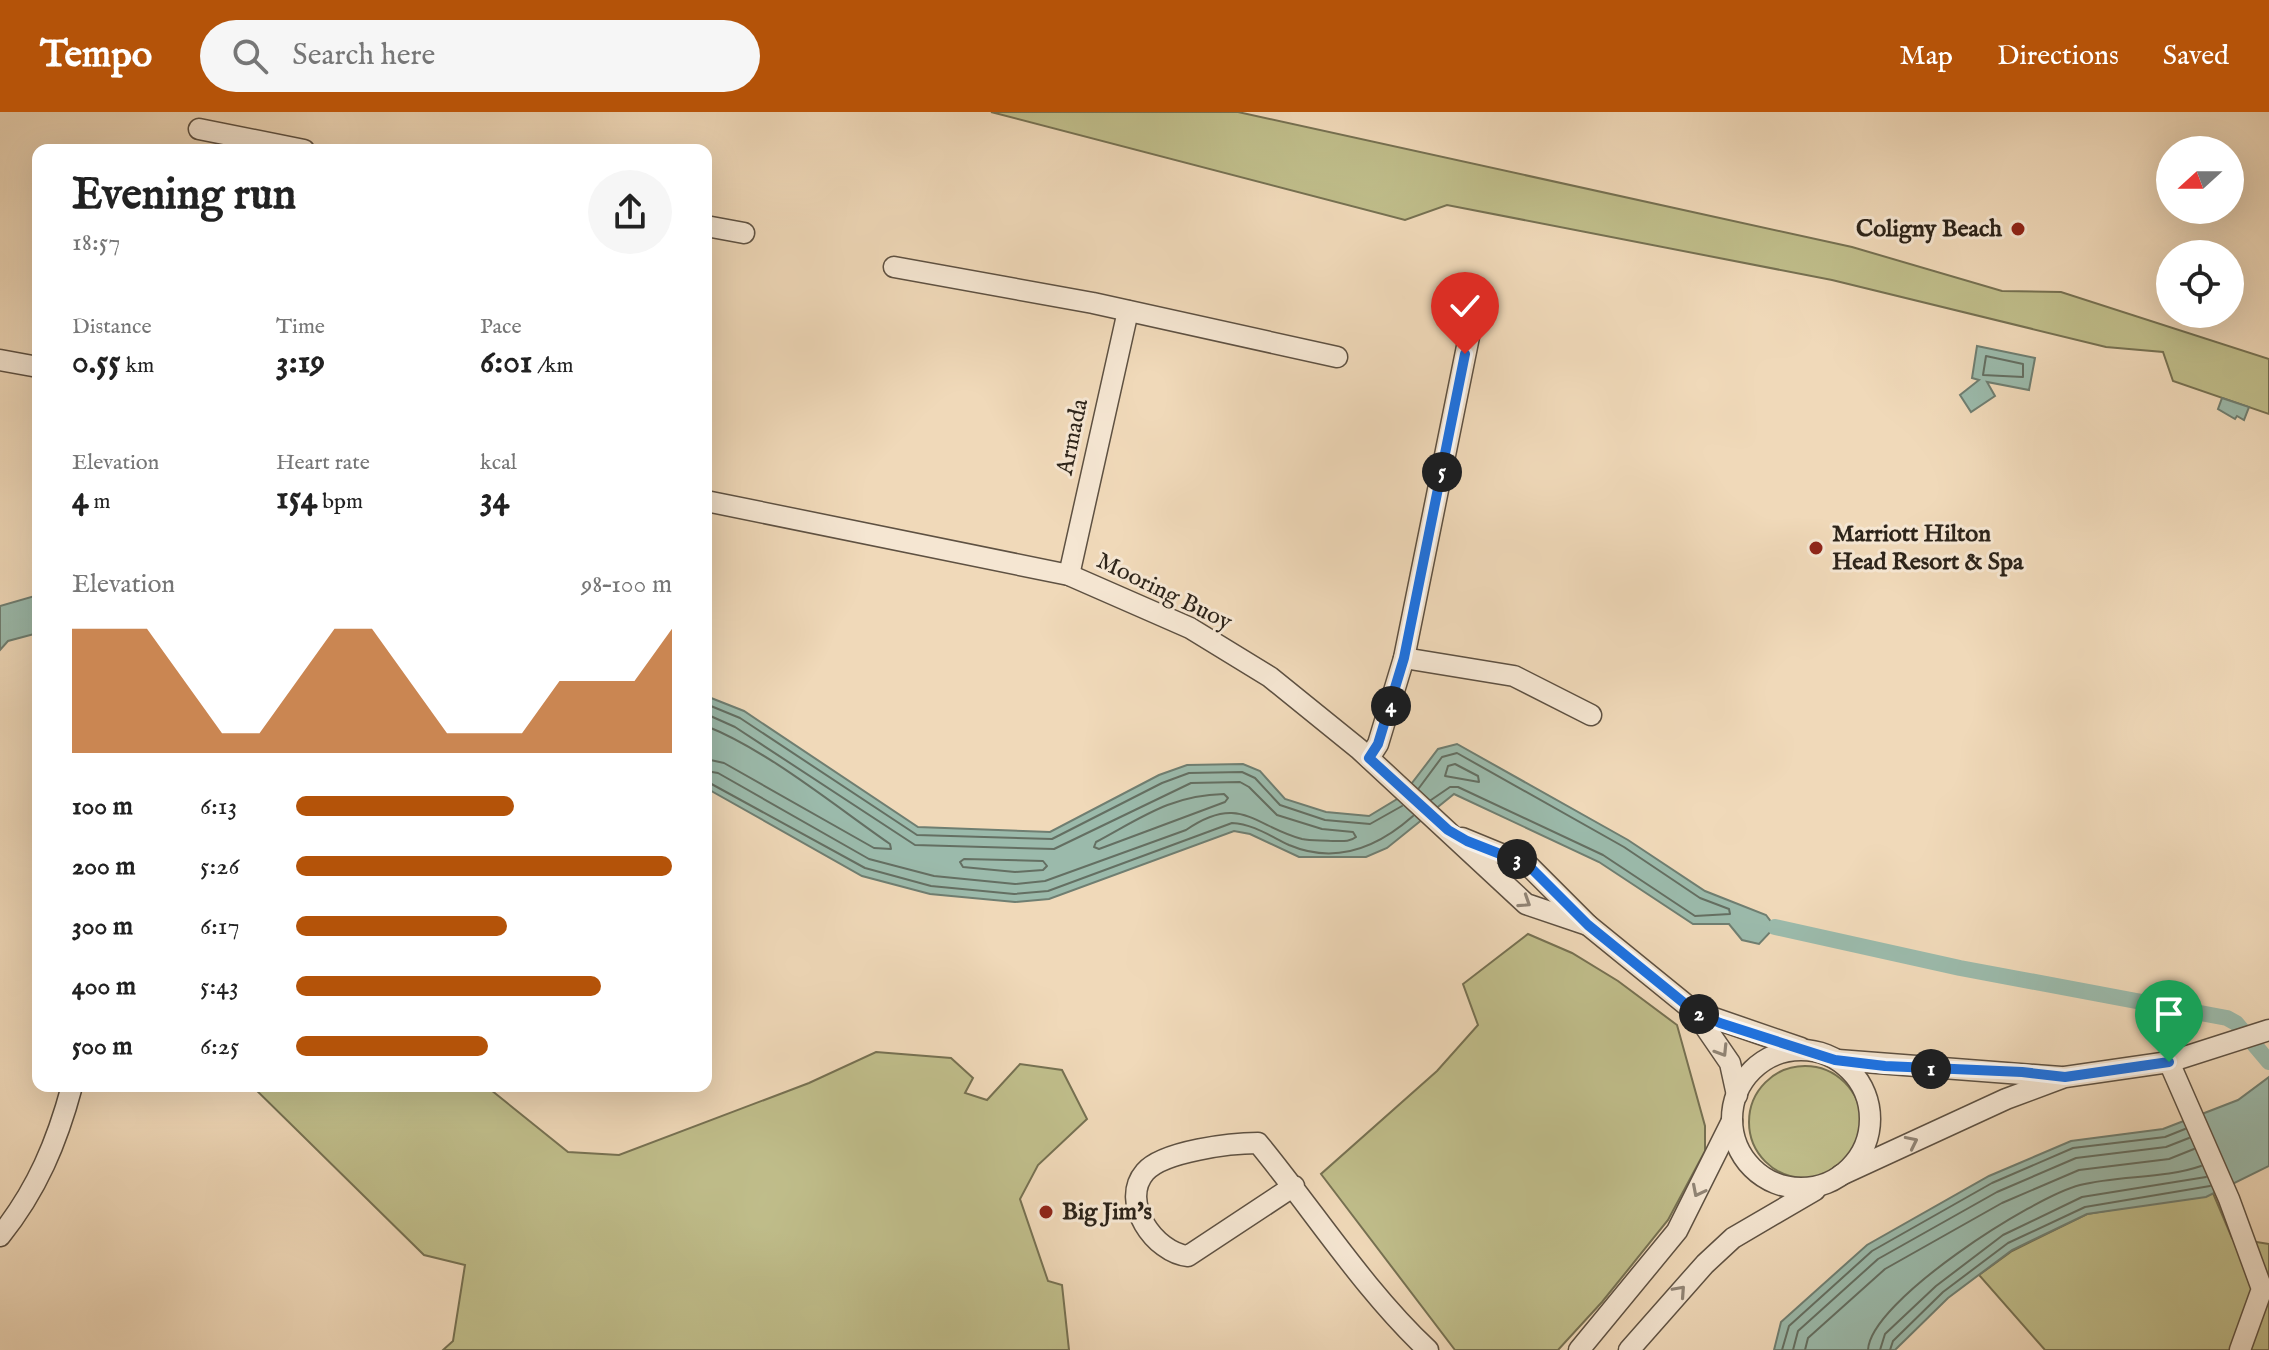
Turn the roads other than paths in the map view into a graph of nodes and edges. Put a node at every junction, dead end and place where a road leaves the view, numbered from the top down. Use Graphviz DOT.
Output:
graph roads {
  1 [pos="199,129"];
  2 [pos="274,144"];
  3 [pos="712,227"];
  4 [pos="744,233"];
  5 [pos="894,267"];
  6 [pos="1128,311"];
  7 [pos="1474,312"];
  8 [pos="1337,357"];
  9 [pos="0,360"];
  10 [pos="32,366"];
  11 [pos="712,502"];
  12 [pos="1069,575"];
  13 [pos="1404,658"];
  14 [pos="1591,715"];
  15 [pos="1369,758"];
  16 [pos="1448,830"];
  17 [pos="1588,925"];
  18 [pos="1695,1012"];
  19 [pos="2269,1030"];
  20 [pos="1813,1051"];
  21 [pos="1835,1060"];
  22 [pos="2169,1062"];
  23 [pos="2065,1077"];
  24 [pos="70,1092"];
  25 [pos="1737,1095"];
  26 [pos="1732,1121"];
  27 [pos="1835,1179"];
  28 [pos="1294,1186"];
  29 [pos="0,1236"];
  30 [pos="2259,1251"];
  31 [pos="2262,1305"];
  32 [pos="1428,1350"];
  33 [pos="1579,1350"];
  34 [pos="1629,1350"];
  35 [pos="2240,1350"];
  1 -- 2 [label="street"];
  3 -- 4 [label="street"];
  5 -- 6 [label="street"];
  6 -- 8 [label="street"];
  6 -- 12 [label="street, Armada"];
  7 -- 13 [label="street"];
  9 -- 10 [label="street"];
  11 -- 12 [label="street, Mooring Buoy"];
  12 -- 15 [label="street, Mooring Buoy"];
  13 -- 14 [label="street"];
  13 -- 15 [label="street"];
  15 -- 16 [label="street, Mooring Buoy"];
  16 -- 17 [label="street, Mooring Buoy"];
  16 -- 17 [label="street, Mooring Buoy, one-way"];
  17 -- 18 [label="street, Mooring Buoy"];
  18 -- 20 [label="street, Mooring Buoy"];
  18 -- 25 [label="street, Mooring Buoy, one-way"];
  19 -- 22 [label="street"];
  20 -- 21 [label="street"];
  20 -- 25 [label="street"];
  21 -- 23 [label="street"];
  21 -- 27 [label="street"];
  22 -- 23 [label="street"];
  22 -- 30 [label="street"];
  27 -- 23 [label="street, one-way"];
  24 -- 29 [label="street"];
  25 -- 26 [label="street"];
  26 -- 27 [label="street"];
  26 -- 33 [label="street, one-way"];
  34 -- 27 [label="street, one-way"];
  28 -- 28 [label="street"];
  28 -- 32 [label="street"];
  30 -- 31 [label="street"];
  31 -- 35 [label="street"];
}
